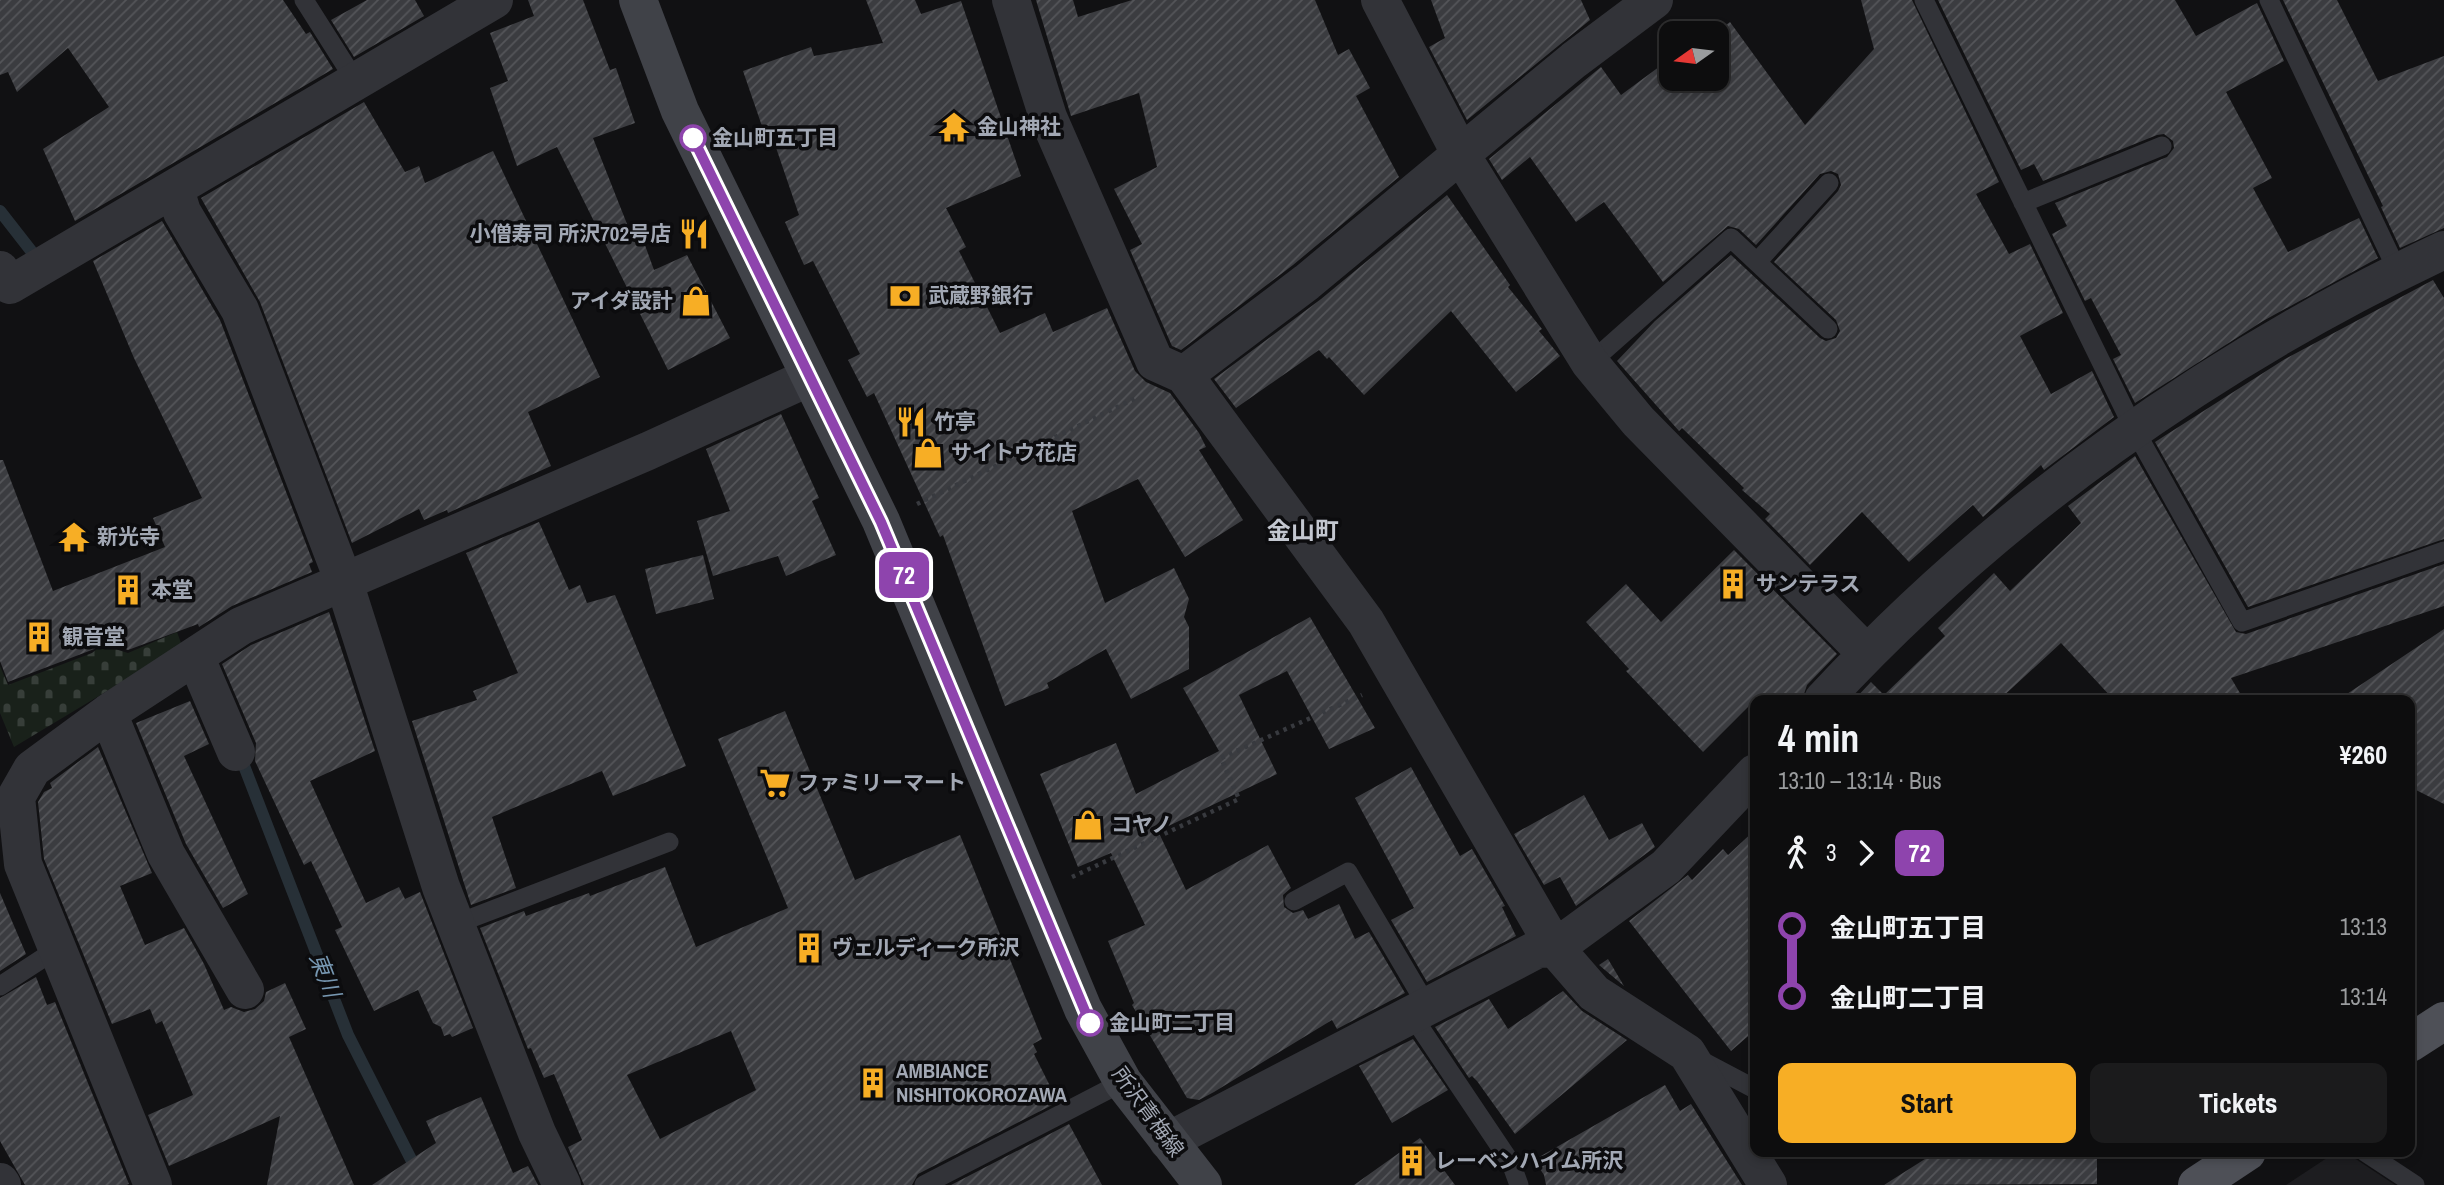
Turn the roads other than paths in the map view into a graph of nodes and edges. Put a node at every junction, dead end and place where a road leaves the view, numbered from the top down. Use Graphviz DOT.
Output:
graph roads {
  1 [pos="304,0"];
  2 [pos="494,0"];
  3 [pos="638,0"];
  4 [pos="1011,0"];
  5 [pos="1380,0"];
  6 [pos="1654,0"];
  7 [pos="1924,0"];
  8 [pos="2269,0"];
  9 [pos="1614,13"];
  10 [pos="356,82"];
  11 [pos="2162,146"];
  12 [pos="1461,155"];
  13 [pos="1829,183"];
  14 [pos="175,189"];
  15 [pos="2023,203"];
  16 [pos="2444,250"];
  17 [pos="1757,262"];
  18 [pos="30,265"];
  19 [pos="2398,272"];
  20 [pos="1828,329"];
  21 [pos="1590,363"];
  22 [pos="1184,375"];
  23 [pos="810,377"];
  24 [pos="2133,427"];
  25 [pos="2444,551"];
  26 [pos="344,582"];
  27 [pos="1866,653"];
  28 [pos="198,654"];
  29 [pos="1827,695"];
  30 [pos="108,713"];
  31 [pos="236,752"];
  32 [pos="1750,778"];
  33 [pos="669,842"];
  34 [pos="1294,901"];
  35 [pos="456,924"];
  36 [pos="1555,948"];
  37 [pos="57,949"];
  38 [pos="0,986"];
  39 [pos="245,990"];
  40 [pos="1419,1010"];
  41 [pos="2444,1021"];
  42 [pos="2415,1041"];
  43 [pos="1686,1053"];
  44 [pos="1122,1082"];
  45 [pos="1750,1086"];
  46 [pos="1168,1140"];
  47 [pos="1750,1156"];
  48 [pos="1751,1157"];
  49 [pos="2239,1157"];
  50 [pos="2373,1157"];
  51 [pos="153,1185"];
  52 [pos="562,1185"];
  53 [pos="924,1185"];
  54 [pos="1203,1185"];
  55 [pos="1519,1185"];
  56 [pos="1768,1185"];
  57 [pos="2197,1185"];
  58 [pos="2415,1185"];
  1 -- 10 [label="lane"];
  2 -- 10 [label="street"];
  3 -- 23 [label="main road, 所沢青梅線"];
  4 -- 22 [label="street"];
  5 -- 12 [label="street"];
  6 -- 9 [label="street"];
  7 -- 15 [label="lane"];
  8 -- 19 [label="lane"];
  9 -- 12 [label="street"];
  10 -- 14 [label="street"];
  11 -- 15 [label="lane"];
  12 -- 21 [label="street"];
  12 -- 22 [label="street"];
  13 -- 17 [label="lane"];
  14 -- 18 [label="street"];
  14 -- 26 [label="street"];
  15 -- 24 [label="lane"];
  16 -- 19 [label="street"];
  17 -- 20 [label="lane"];
  17 -- 21 [label="lane"];
  19 -- 24 [label="street"];
  21 -- 27 [label="street"];
  22 -- 36 [label="street"];
  23 -- 26 [label="street"];
  23 -- 44 [label="main road, 所沢青梅線"];
  24 -- 25 [label="lane"];
  24 -- 27 [label="street"];
  26 -- 28 [label="street"];
  26 -- 35 [label="street"];
  27 -- 29 [label="street"];
  28 -- 30 [label="street"];
  28 -- 31 [label="street"];
  30 -- 37 [label="street"];
  30 -- 39 [label="street"];
  32 -- 36 [label="street"];
  33 -- 35 [label="lane"];
  34 -- 40 [label="lane"];
  35 -- 52 [label="street"];
  36 -- 40 [label="street"];
  36 -- 43 [label="street"];
  37 -- 38 [label="lane"];
  37 -- 51 [label="street"];
  40 -- 46 [label="street"];
  40 -- 55 [label="lane"];
  41 -- 42 [label="main road"];
  43 -- 45 [label="lane"];
  43 -- 47 [label="street"];
  44 -- 46 [label="main road, 所沢青梅線"];
  44 -- 53 [label="lane"];
  46 -- 54 [label="main road, 所沢青梅線"];
  48 -- 56 [label="street"];
  49 -- 57 [label="main road"];
  50 -- 58 [label="lane"];
}
